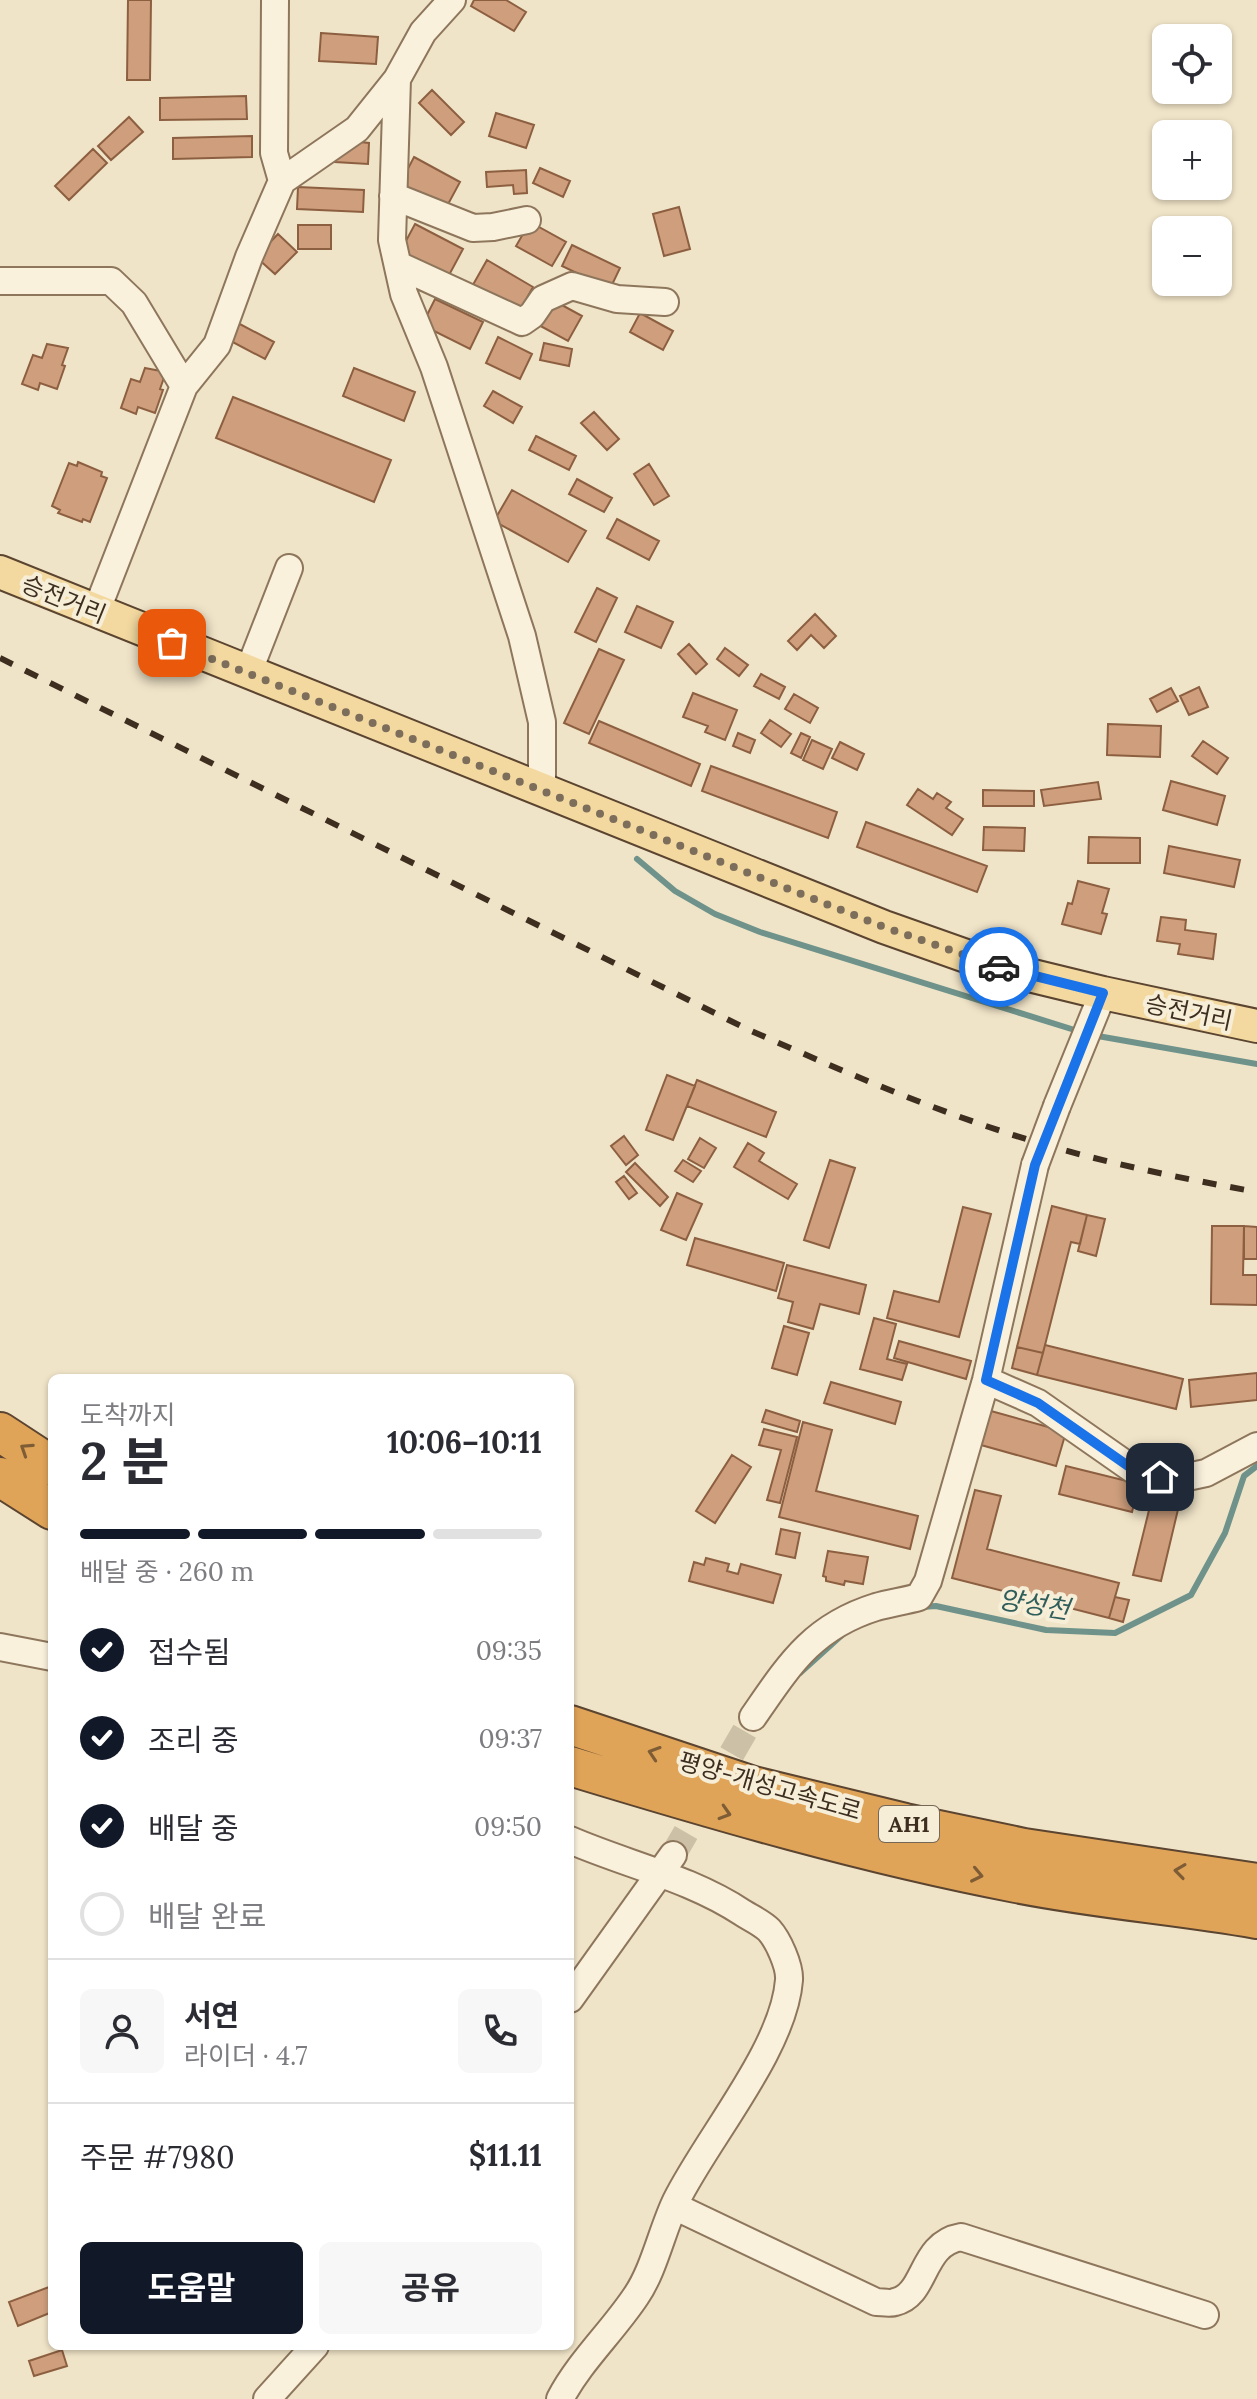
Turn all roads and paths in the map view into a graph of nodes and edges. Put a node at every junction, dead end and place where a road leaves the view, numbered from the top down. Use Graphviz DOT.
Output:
graph roads {
  1 [pos="275,0"];
  2 [pos="452,0"];
  3 [pos="397,79"];
  4 [pos="282,181"];
  5 [pos="393,196"];
  6 [pos="527,220"];
  7 [pos="398,265"];
  8 [pos="0,281"];
  9 [pos="665,302"];
  10 [pos="184,386"];
  11 [pos="289,568"];
  12 [pos="0,572"];
  13 [pos="96,612"];
  14 [pos="248,673"];
  15 [pos="542,791"];
  16 [pos="1093,1019"];
  17 [pos="1257,1026"];
  18 [pos="986,1380"];
  19 [pos="0,1432"];
  20 [pos="1257,1446"];
  21 [pos="48,1463"];
  22 [pos="0,1477"];
  23 [pos="48,1507"];
  24 [pos="0,1647"];
  25 [pos="48,1656"];
  26 [pos="753,1717"];
  27 [pos="574,1726"];
  28 [pos="574,1767"];
  29 [pos="574,1842"];
  30 [pos="667,1864"];
  31 [pos="1257,1883"];
  32 [pos="1257,1919"];
  33 [pos="574,1993"];
  34 [pos="674,2206"];
  35 [pos="1205,2315"];
  36 [pos="312,2350"];
  37 [pos="267,2399"];
  38 [pos="560,2399"];
  1 -- 4 [label="street"];
  2 -- 3 [label="street"];
  3 -- 4 [label="street"];
  3 -- 5 [label="street"];
  4 -- 10 [label="street"];
  5 -- 6 [label="street"];
  5 -- 7 [label="street"];
  7 -- 9 [label="street"];
  7 -- 15 [label="street"];
  8 -- 10 [label="street"];
  10 -- 13 [label="street"];
  11 -- 14 [label="street"];
  12 -- 13 [label="main road, 승전거리"];
  13 -- 14 [label="main road, 승전거리"];
  14 -- 15 [label="main road, 승전거리"];
  15 -- 16 [label="main road, 승전거리"];
  16 -- 17 [label="main road, 승전거리"];
  16 -- 18 [label="street, bridge"];
  18 -- 20 [label="street"];
  18 -- 26 [label="street"];
  21 -- 19 [label="highway, one-way"];
  22 -- 23 [label="highway"];
  24 -- 25 [label="street"];
  31 -- 27 [label="highway, 평양-개성고속도로 / AH1, one-way"];
  28 -- 32 [label="highway, 평양-개성고속도로 / AH1, one-way"];
  29 -- 30 [label="street"];
  30 -- 33 [label="street"];
  30 -- 34 [label="street"];
  34 -- 35 [label="street"];
  34 -- 38 [label="street"];
  36 -- 37 [label="street"];
}
